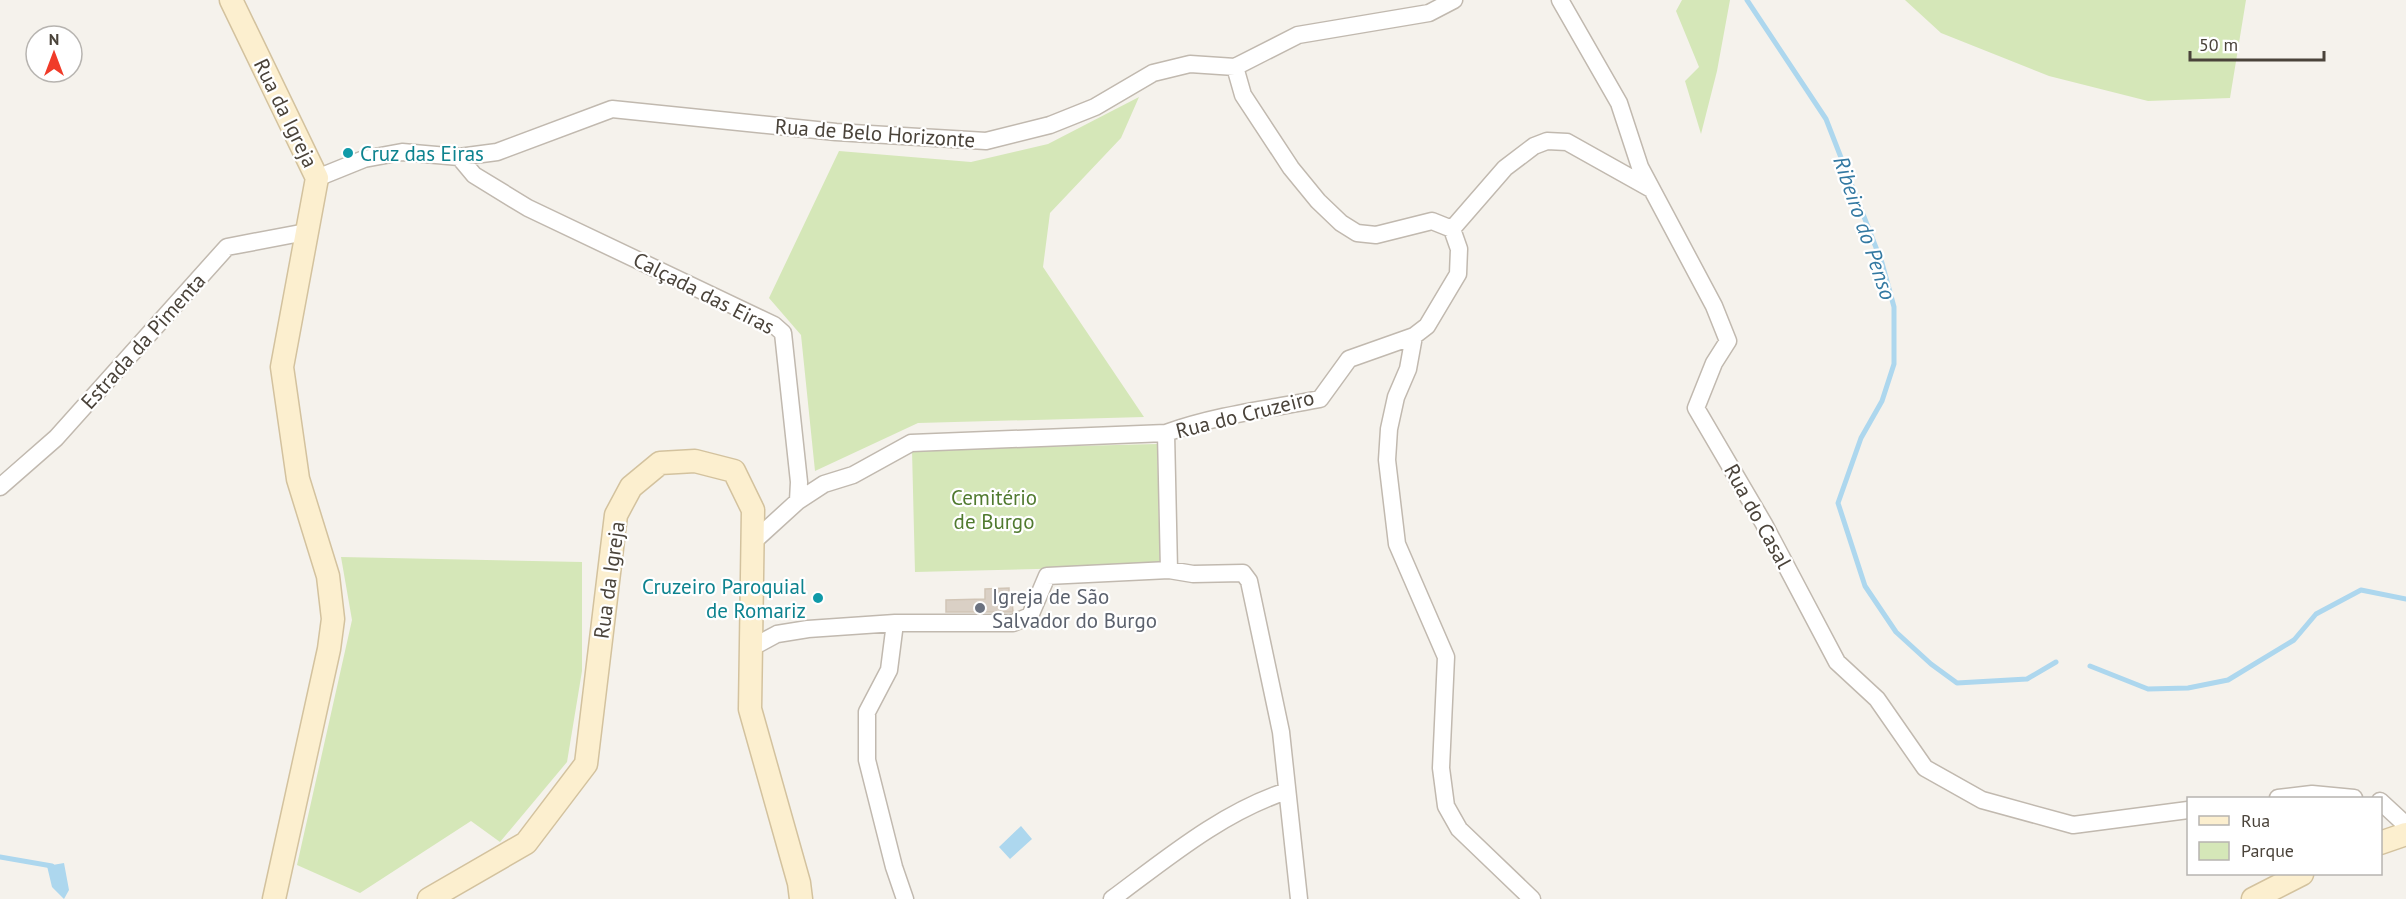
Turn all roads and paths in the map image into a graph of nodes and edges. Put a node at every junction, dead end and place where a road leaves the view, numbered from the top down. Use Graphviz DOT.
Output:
graph roads {
  1 [pos="231,0"];
  2 [pos="1454,0"];
  3 [pos="1560,0"];
  4 [pos="1235,67"];
  5 [pos="459,157"];
  6 [pos="317,178"];
  7 [pos="1651,189"];
  8 [pos="1452,229"];
  9 [pos="306,232"];
  10 [pos="1414,336"];
  11 [pos="1166,433"];
  12 [pos="0,487"];
  13 [pos="798,501"];
  14 [pos="753,542"];
  15 [pos="1169,570"];
  16 [pos="895,623"];
  17 [pos="751,648"];
  18 [pos="1287,791"];
  19 [pos="2286,797"];
  20 [pos="2344,797"];
  21 [pos="2382,803"];
  22 [pos="2187,810"];
  23 [pos="2406,825"];
  24 [pos="2406,834"];
  25 [pos="2382,842"];
  26 [pos="2298,875"];
  27 [pos="274,899"];
  28 [pos="429,899"];
  29 [pos="801,899"];
  30 [pos="905,899"];
  31 [pos="1112,899"];
  32 [pos="1299,899"];
  33 [pos="1532,899"];
  34 [pos="2253,899"];
  1 -- 6 [label="street, Rua da Igreja"];
  2 -- 4 [label="street"];
  3 -- 7 [label="street, Rua do Casal"];
  4 -- 5 [label="street, Rua de Belo Horizonte"];
  4 -- 8 [label="street"];
  5 -- 6 [label="street, Rua de Belo Horizonte"];
  5 -- 13 [label="street, Calçada das Eiras"];
  6 -- 9 [label="street, Rua da Igreja"];
  7 -- 8 [label="street"];
  7 -- 22 [label="street, Rua do Casal"];
  8 -- 10 [label="street, Rua do Cruzeiro"];
  9 -- 12 [label="street, Estrada da Pimenta"];
  9 -- 27 [label="street, Rua da Igreja"];
  10 -- 11 [label="street, Rua do Cruzeiro"];
  10 -- 33 [label="street"];
  11 -- 13 [label="street"];
  11 -- 15 [label="street, Rua do Cruzeiro"];
  13 -- 14 [label="street"];
  14 -- 17 [label="street, Rua da Igreja"];
  14 -- 28 [label="street, Rua da Igreja"];
  15 -- 16 [label="street"];
  15 -- 18 [label="street"];
  16 -- 17 [label="street"];
  16 -- 30 [label="street"];
  17 -- 29 [label="street, Rua da Igreja"];
  18 -- 31 [label="street"];
  18 -- 32 [label="street"];
  19 -- 20 [label="street"];
  21 -- 23 [label="street"];
  24 -- 25 [label="street"];
  26 -- 34 [label="street"];
}
